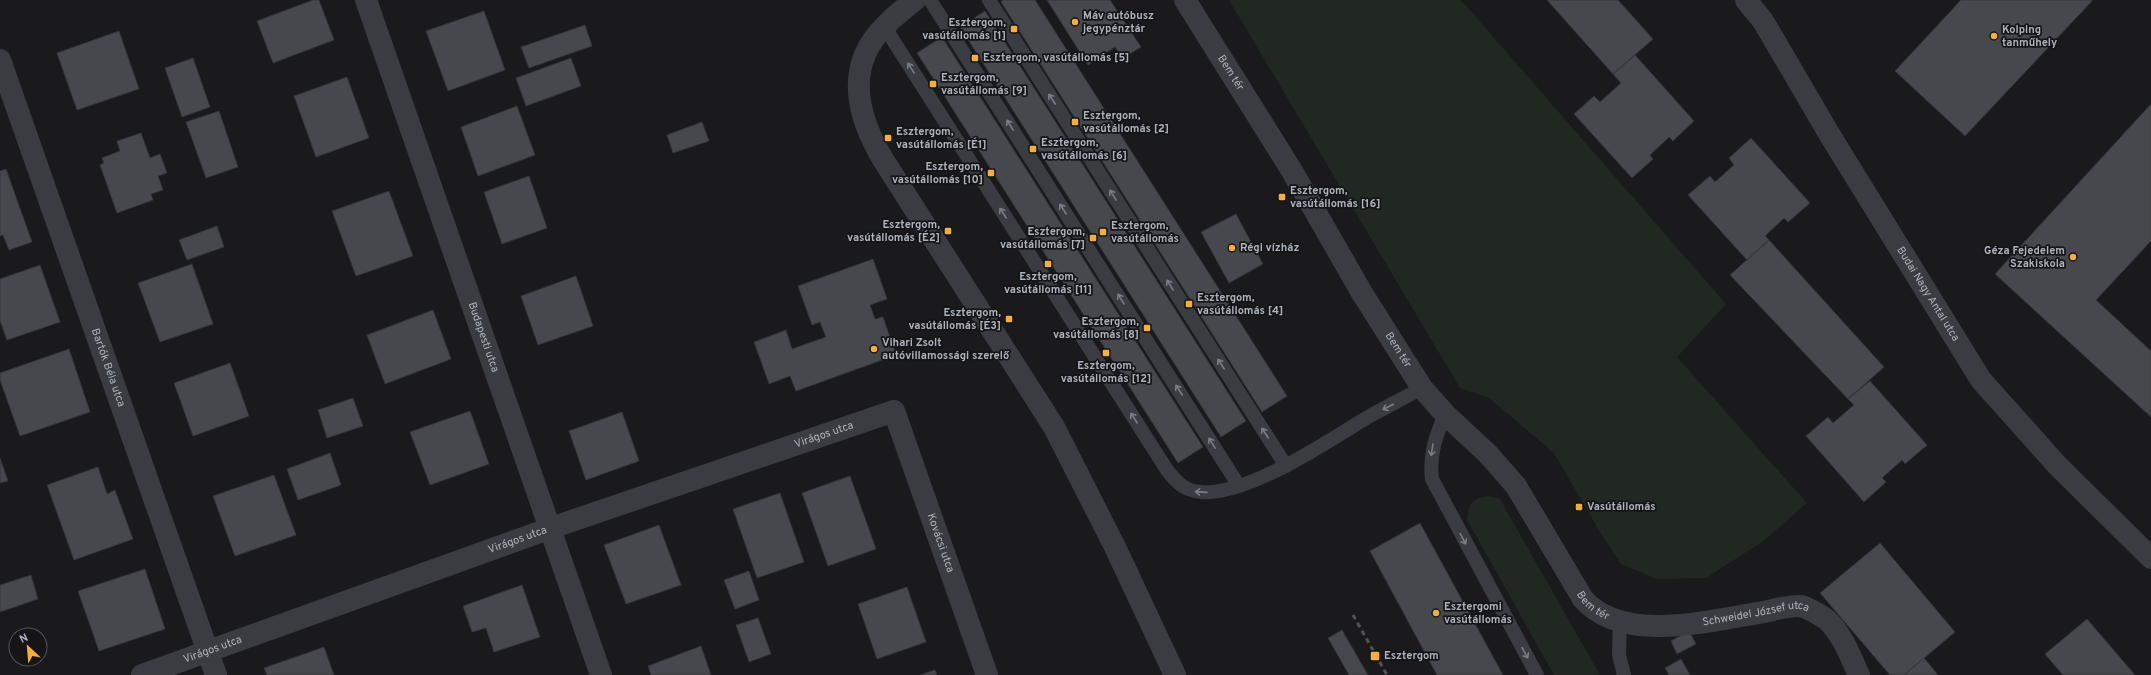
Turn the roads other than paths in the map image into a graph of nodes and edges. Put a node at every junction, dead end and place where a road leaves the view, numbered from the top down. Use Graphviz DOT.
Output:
graph roads {
  1 [pos="366,0"];
  2 [pos="915,0"];
  3 [pos="930,0"];
  4 [pos="989,0"];
  5 [pos="1185,0"];
  6 [pos="1746,0"];
  7 [pos="884,26"];
  8 [pos="0,60"];
  9 [pos="1422,388"];
  10 [pos="894,411"];
  11 [pos="1445,414"];
  12 [pos="1286,466"];
  13 [pos="1239,486"];
  14 [pos="550,528"];
  15 [pos="2151,558"];
  16 [pos="1620,620"];
  17 [pos="208,652"];
  18 [pos="142,675"];
  19 [pos="216,675"];
  20 [pos="601,675"];
  21 [pos="987,675"];
  22 [pos="1175,675"];
  23 [pos="1537,675"];
  24 [pos="1624,675"];
  25 [pos="1859,675"];
  1 -- 14 [label="street, Budapesti utca"];
  2 -- 7 [label="street"];
  13 -- 3 [label="lane, one-way"];
  12 -- 4 [label="lane, one-way"];
  5 -- 9 [label="street, Bem tér"];
  6 -- 15 [label="street, Budai Nagy Antal utca"];
  13 -- 7 [label="lane, one-way"];
  7 -- 22 [label="street"];
  8 -- 17 [label="street, Bartók Béla utca"];
  9 -- 11 [label="street, Bem tér"];
  9 -- 12 [label="lane, one-way"];
  10 -- 14 [label="street, Virágos utca"];
  10 -- 21 [label="street, Kovácsi utca"];
  11 -- 16 [label="street, Bem tér"];
  11 -- 23 [label="lane, one-way"];
  12 -- 13 [label="lane"];
  14 -- 17 [label="street, Virágos utca"];
  14 -- 20 [label="street, Budapesti utca"];
  16 -- 24 [label="lane, Bem tér"];
  16 -- 25 [label="street, Schweidel József utca"];
  17 -- 18 [label="street, Virágos utca"];
  17 -- 19 [label="street, Bartók Béla utca"];
}
